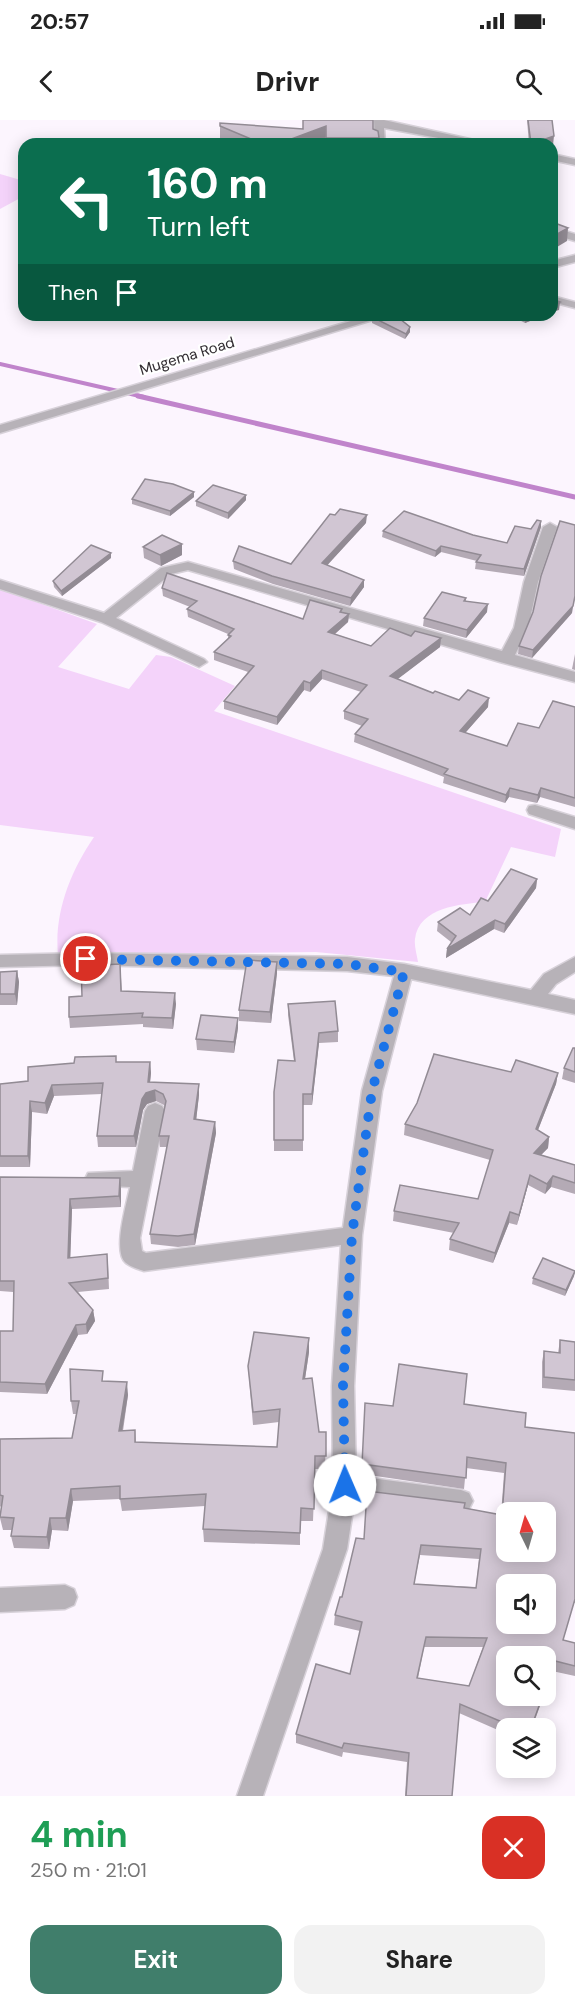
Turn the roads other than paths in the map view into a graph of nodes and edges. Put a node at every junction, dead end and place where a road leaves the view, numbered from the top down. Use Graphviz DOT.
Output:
graph roads {
  1 [pos="379,122"];
  2 [pos="380,138"];
  3 [pos="458,138"];
  4 [pos="558,158"];
  5 [pos="575,162"];
  6 [pos="558,232"];
  7 [pos="575,238"];
  8 [pos="575,258"];
  9 [pos="558,263"];
  10 [pos="558,301"];
  11 [pos="575,305"];
  12 [pos="363,321"];
  13 [pos="0,429"];
  14 [pos="550,527"];
  15 [pos="0,584"];
  16 [pos="106,619"];
  17 [pos="505,659"];
  18 [pos="199,662"];
  19 [pos="575,677"];
  20 [pos="535,810"];
  21 [pos="575,823"];
  22 [pos="0,961"];
  23 [pos="575,964"];
  24 [pos="404,972"];
  25 [pos="535,997"];
  26 [pos="575,1007"];
  27 [pos="155,1111"];
  28 [pos="70,1179"];
  29 [pos="142,1179"];
  30 [pos="352,1235"];
  31 [pos="345,1485"];
  32 [pos="461,1501"];
  33 [pos="65,1597"];
  34 [pos="0,1600"];
  35 [pos="249,1796"];
  1 -- 2 [label="street"];
  1 -- 3 [label="street"];
  4 -- 5 [label="street"];
  6 -- 7 [label="street"];
  8 -- 9 [label="street"];
  10 -- 11 [label="street"];
  12 -- 13 [label="street, Mugema Road"];
  14 -- 17 [label="street"];
  15 -- 16 [label="street"];
  16 -- 17 [label="street"];
  16 -- 18 [label="street"];
  17 -- 19 [label="street"];
  20 -- 21 [label="street"];
  22 -- 24 [label="street"];
  23 -- 25 [label="street"];
  24 -- 25 [label="street"];
  24 -- 30 [label="street"];
  25 -- 26 [label="street"];
  27 -- 29 [label="street"];
  28 -- 29 [label="street"];
  29 -- 30 [label="street"];
  30 -- 31 [label="street"];
  31 -- 32 [label="street"];
  31 -- 35 [label="street"];
  33 -- 34 [label="street"];
}
